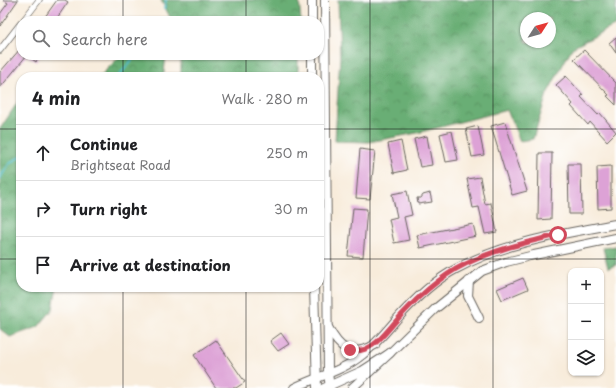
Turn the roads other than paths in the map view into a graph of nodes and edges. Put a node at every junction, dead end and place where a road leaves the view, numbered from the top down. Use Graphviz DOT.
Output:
graph roads {
  1 [pos="39,0"];
  2 [pos="312,0"];
  3 [pos="325,0"];
  4 [pos="27,16"];
  5 [pos="312,16"];
  6 [pos="16,30"];
  7 [pos="0,50"];
  8 [pos="312,60"];
  9 [pos="312,72"];
  10 [pos="616,224"];
  11 [pos="616,238"];
  12 [pos="469,281"];
  13 [pos="314,292"];
  14 [pos="479,318"];
  15 [pos="328,326"];
  16 [pos="374,345"];
  17 [pos="390,353"];
  18 [pos="328,373"];
  19 [pos="316,378"];
  20 [pos="328,387"];
  21 [pos="294,388"];
  22 [pos="317,388"];
  23 [pos="352,388"];
  1 -- 4 [label="street"];
  2 -- 5 [label="street"];
  3 -- 15 [label="street"];
  6 -- 7 [label="street"];
  8 -- 9 [label="street"];
  10 -- 16 [label="street"];
  11 -- 12 [label="street"];
  12 -- 14 [label="street"];
  12 -- 17 [label="street"];
  13 -- 19 [label="street"];
  15 -- 16 [label="street"];
  15 -- 18 [label="street"];
  16 -- 18 [label="street"];
  17 -- 20 [label="street"];
  17 -- 23 [label="street"];
  18 -- 19 [label="street"];
  18 -- 20 [label="street"];
  19 -- 21 [label="street"];
  19 -- 22 [label="street"];
}
